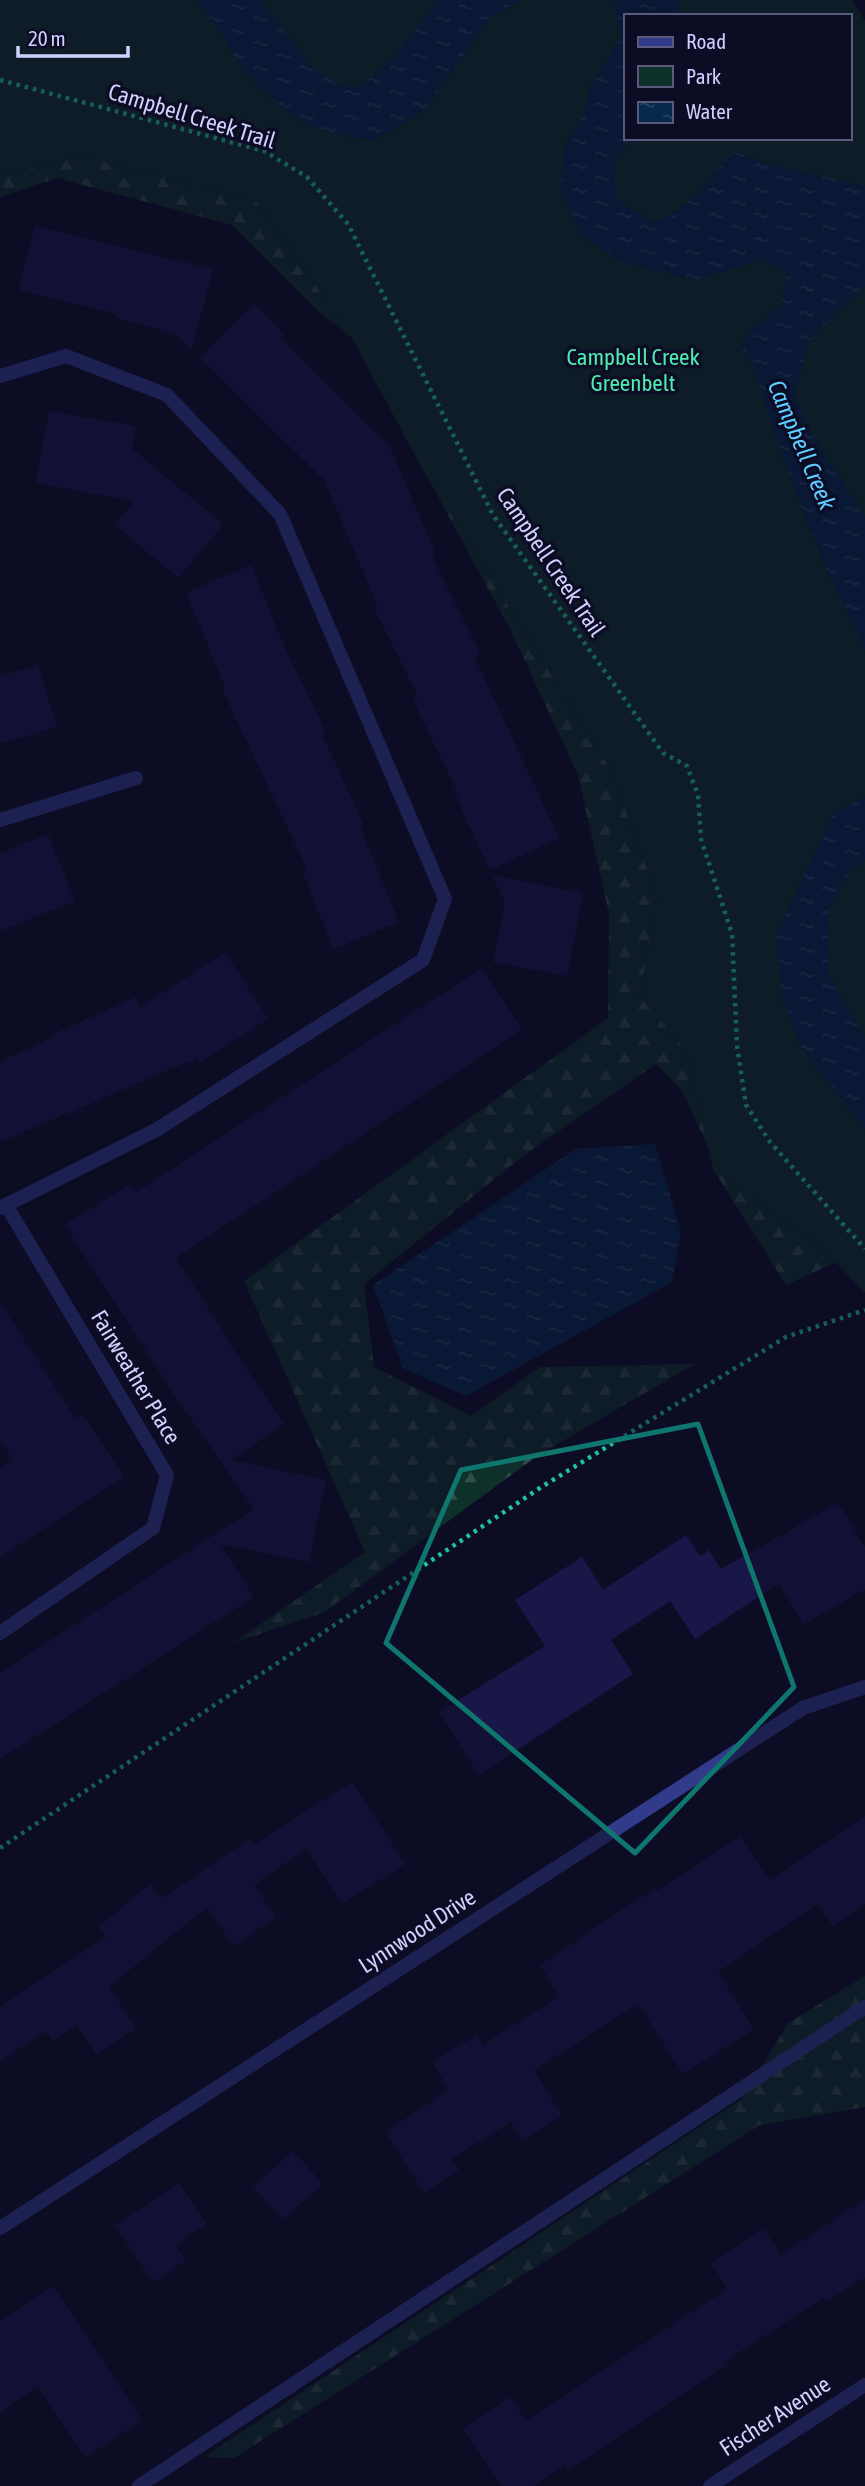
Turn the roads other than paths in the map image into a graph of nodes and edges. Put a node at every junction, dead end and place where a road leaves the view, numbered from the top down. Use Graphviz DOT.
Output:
graph roads {
  1 [pos="0,376"];
  2 [pos="136,778"];
  3 [pos="0,820"];
  4 [pos="3,1206"];
  5 [pos="0,1633"];
  6 [pos="865,1687"];
  7 [pos="865,2007"];
  8 [pos="0,2228"];
  9 [pos="865,2385"];
  10 [pos="139,2486"];
  11 [pos="710,2486"];
  1 -- 4 [label="street"];
  2 -- 3 [label="street"];
  4 -- 5 [label="street, Fairweather Place"];
  6 -- 8 [label="street, Lynnwood Drive"];
  7 -- 10 [label="street"];
  9 -- 11 [label="street, Fischer Avenue"];
}
